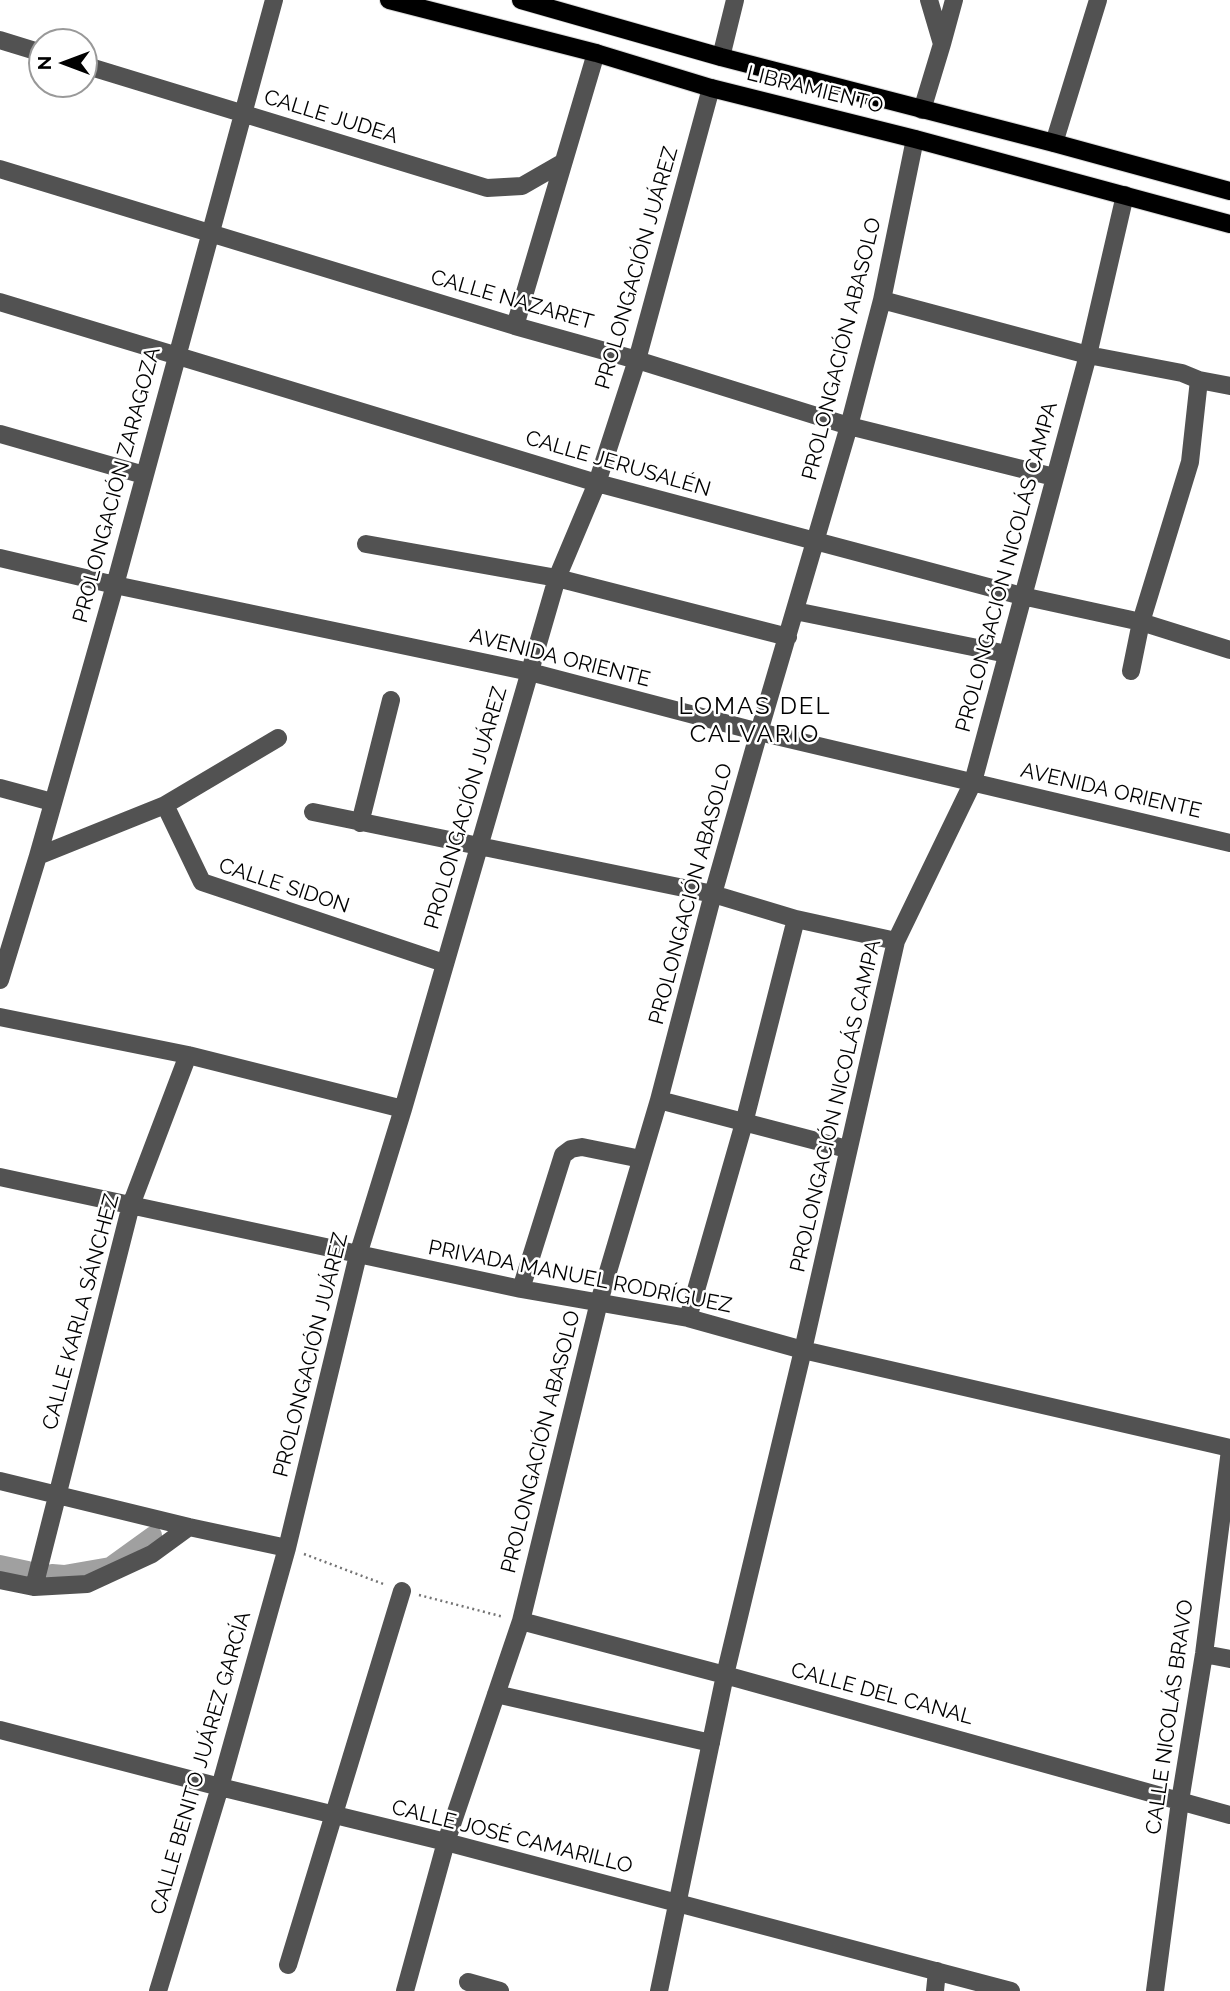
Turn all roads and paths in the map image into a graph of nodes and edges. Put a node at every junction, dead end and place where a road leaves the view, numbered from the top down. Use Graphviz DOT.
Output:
graph roads {
  1 [pos="274,0"];
  2 [pos="389,0"];
  3 [pos="521,0"];
  4 [pos="735,0"];
  5 [pos="929,0"];
  6 [pos="954,0"];
  7 [pos="1098,0"];
  8 [pos="0,40"];
  9 [pos="942,44"];
  10 [pos="28,49"];
  11 [pos="596,53"];
  12 [pos="721,57"];
  13 [pos="98,69"];
  14 [pos="710,88"];
  15 [pos="922,110"];
  16 [pos="242,114"];
  17 [pos="915,139"];
  18 [pos="1054,143"];
  19 [pos="562,163"];
  20 [pos="0,169"];
  21 [pos="1230,191"];
  22 [pos="1125,195"];
  23 [pos="1230,224"];
  24 [pos="212,233"];
  25 [pos="882,300"];
  26 [pos="0,302"];
  27 [pos="515,327"];
  28 [pos="1088,355"];
  29 [pos="176,356"];
  30 [pos="637,360"];
  31 [pos="1199,380"];
  32 [pos="1230,386"];
  33 [pos="849,426"];
  34 [pos="0,434"];
  35 [pos="144,475"];
  36 [pos="1054,477"];
  37 [pos="597,483"];
  38 [pos="814,542"];
  39 [pos="366,544"];
  40 [pos="0,558"];
  41 [pos="557,578"];
  42 [pos="115,585"];
  43 [pos="1022,596"];
  44 [pos="795,611"];
  45 [pos="1141,622"];
  46 [pos="788,637"];
  47 [pos="1230,650"];
  48 [pos="1007,654"];
  49 [pos="1131,671"];
  50 [pos="530,672"];
  51 [pos="391,700"];
  52 [pos="759,732"];
  53 [pos="278,738"];
  54 [pos="973,782"];
  55 [pos="0,788"];
  56 [pos="52,802"];
  57 [pos="165,805"];
  58 [pos="313,813"];
  59 [pos="360,823"];
  60 [pos="1230,842"];
  61 [pos="479,846"];
  62 [pos="38,856"];
  63 [pos="713,894"];
  64 [pos="796,919"];
  65 [pos="896,941"];
  66 [pos="444,963"];
  67 [pos="0,980"];
  68 [pos="0,1017"];
  69 [pos="188,1055"];
  70 [pos="659,1100"];
  71 [pos="403,1110"];
  72 [pos="744,1123"];
  73 [pos="847,1149"];
  74 [pos="640,1159"];
  75 [pos="0,1177"];
  76 [pos="131,1205"];
  77 [pos="358,1255"];
  78 [pos="521,1289"];
  79 [pos="598,1302"];
  80 [pos="688,1318"];
  81 [pos="803,1350"];
  82 [pos="1230,1449"];
  83 [pos="0,1481"];
  84 [pos="57,1493"];
  85 [pos="188,1527"];
  86 [pos="287,1548"];
  87 [pos="0,1580"];
  88 [pos="34,1587"];
  89 [pos="402,1591"];
  90 [pos="521,1621"];
  91 [pos="1204,1654"];
  92 [pos="1230,1659"];
  93 [pos="724,1675"];
  94 [pos="496,1693"];
  95 [pos="0,1730"];
  96 [pos="711,1743"];
  97 [pos="220,1787"];
  98 [pos="1181,1801"];
  99 [pos="332,1815"];
  100 [pos="1230,1815"];
  101 [pos="446,1842"];
  102 [pos="678,1903"];
  103 [pos="288,1965"];
  104 [pos="937,1971"];
  105 [pos="468,1982"];
  106 [pos="158,1991"];
  107 [pos="405,1991"];
  108 [pos="500,1991"];
  109 [pos="659,1991"];
  110 [pos="935,1991"];
  111 [pos="1012,1991"];
  112 [pos="1155,1991"];
  1 -- 16 [label="street, PROLONGACIÓN ZARAGOZA"];
  2 -- 11 [label="main road, LIBRAMIENTO"];
  3 -- 12 [label="main road, LIBRAMIENTO"];
  4 -- 12 [label="street"];
  5 -- 9 [label="street"];
  6 -- 9 [label="street"];
  7 -- 18 [label="street"];
  8 -- 10 [label="street"];
  9 -- 15 [label="street"];
  11 -- 14 [label="main road, LIBRAMIENTO"];
  11 -- 19 [label="street"];
  12 -- 15 [label="main road, LIBRAMIENTO"];
  13 -- 16 [label="street, CALLE JUDEA"];
  14 -- 17 [label="main road, LIBRAMIENTO"];
  14 -- 30 [label="street, PROLONGACIÓN JUÁREZ"];
  15 -- 18 [label="main road, LIBRAMIENTO"];
  16 -- 19 [label="street, CALLE JUDEA"];
  16 -- 24 [label="street, PROLONGACIÓN ZARAGOZA"];
  17 -- 22 [label="main road, LIBRAMIENTO"];
  17 -- 25 [label="street, PROLONGACIÓN ABASOLO"];
  18 -- 21 [label="main road, LIBRAMIENTO"];
  19 -- 27 [label="street"];
  20 -- 24 [label="street, CALLE NAZARET"];
  22 -- 23 [label="main road, LIBRAMIENTO"];
  22 -- 28 [label="street, PROLONGACIÓN NICOLÁS CAMPA"];
  24 -- 27 [label="street, CALLE NAZARET"];
  24 -- 29 [label="street, PROLONGACIÓN ZARAGOZA"];
  25 -- 28 [label="street"];
  25 -- 33 [label="street, PROLONGACIÓN ABASOLO"];
  26 -- 29 [label="street, CALLE JERUSALÉN"];
  27 -- 30 [label="street, CALLE NAZARET"];
  28 -- 31 [label="street"];
  28 -- 36 [label="street, PROLONGACIÓN NICOLÁS CAMPA"];
  29 -- 35 [label="street, PROLONGACIÓN ZARAGOZA"];
  29 -- 37 [label="street, CALLE JERUSALÉN"];
  30 -- 33 [label="street, CALLE NAZARET"];
  30 -- 37 [label="street, PROLONGACIÓN JUÁREZ"];
  31 -- 32 [label="street"];
  31 -- 45 [label="street"];
  33 -- 36 [label="street, CALLE NAZARET"];
  33 -- 38 [label="street, PROLONGACIÓN ABASOLO"];
  34 -- 35 [label="street"];
  35 -- 42 [label="street, PROLONGACIÓN ZARAGOZA"];
  36 -- 43 [label="street, PROLONGACIÓN NICOLÁS CAMPA"];
  37 -- 38 [label="street, CALLE JERUSALÉN"];
  37 -- 41 [label="street, PROLONGACIÓN JUÁREZ"];
  38 -- 43 [label="street, CALLE JERUSALÉN"];
  38 -- 44 [label="street, PROLONGACIÓN ABASOLO"];
  39 -- 41 [label="street"];
  40 -- 42 [label="street, AVENIDA ORIENTE"];
  41 -- 46 [label="street"];
  41 -- 50 [label="street, PROLONGACIÓN JUÁREZ"];
  42 -- 50 [label="street, AVENIDA ORIENTE"];
  42 -- 56 [label="street, PROLONGACIÓN ZARAGOZA"];
  43 -- 45 [label="street, CALLE JERUSALÉN"];
  43 -- 48 [label="street, PROLONGACIÓN NICOLÁS CAMPA"];
  44 -- 46 [label="street, PROLONGACIÓN ABASOLO"];
  44 -- 48 [label="street"];
  45 -- 47 [label="street, CALLE JERUSALÉN"];
  45 -- 49 [label="street"];
  46 -- 52 [label="street, PROLONGACIÓN ABASOLO"];
  48 -- 54 [label="street, PROLONGACIÓN NICOLÁS CAMPA"];
  50 -- 52 [label="street, AVENIDA ORIENTE"];
  50 -- 61 [label="street, PROLONGACIÓN JUÁREZ"];
  51 -- 59 [label="street"];
  52 -- 54 [label="street, AVENIDA ORIENTE"];
  52 -- 63 [label="street, PROLONGACIÓN ABASOLO"];
  53 -- 57 [label="street"];
  54 -- 60 [label="street, AVENIDA ORIENTE"];
  54 -- 65 [label="street, PROLONGACIÓN NICOLÁS CAMPA"];
  55 -- 56 [label="street"];
  56 -- 62 [label="street, PROLONGACIÓN ZARAGOZA"];
  57 -- 62 [label="street"];
  57 -- 66 [label="street, CALLE SIDON"];
  58 -- 59 [label="street"];
  59 -- 61 [label="street"];
  61 -- 63 [label="street"];
  61 -- 66 [label="street, PROLONGACIÓN JUÁREZ"];
  62 -- 67 [label="street, PROLONGACIÓN ZARAGOZA"];
  63 -- 64 [label="street"];
  63 -- 70 [label="street, PROLONGACIÓN ABASOLO"];
  64 -- 65 [label="street"];
  64 -- 72 [label="street"];
  65 -- 73 [label="street, PROLONGACIÓN NICOLÁS CAMPA"];
  66 -- 71 [label="street, PROLONGACIÓN JUÁREZ"];
  68 -- 69 [label="street"];
  69 -- 71 [label="street"];
  69 -- 76 [label="street, CALLE KARLA SÁNCHEZ"];
  70 -- 72 [label="street"];
  70 -- 74 [label="street, PROLONGACIÓN ABASOLO"];
  71 -- 77 [label="street, PROLONGACIÓN JUÁREZ"];
  72 -- 73 [label="street"];
  72 -- 80 [label="street"];
  73 -- 81 [label="street, PROLONGACIÓN NICOLÁS CAMPA"];
  74 -- 78 [label="street"];
  74 -- 79 [label="street, PROLONGACIÓN ABASOLO"];
  75 -- 76 [label="street, PRIVADA MANUEL RODRÍGUEZ"];
  76 -- 77 [label="street, PRIVADA MANUEL RODRÍGUEZ"];
  76 -- 84 [label="street, CALLE KARLA SÁNCHEZ"];
  77 -- 78 [label="street, PRIVADA MANUEL RODRÍGUEZ"];
  77 -- 86 [label="street, PROLONGACIÓN JUÁREZ"];
  78 -- 79 [label="street, PRIVADA MANUEL RODRÍGUEZ"];
  79 -- 80 [label="street, PRIVADA MANUEL RODRÍGUEZ"];
  79 -- 90 [label="street, PROLONGACIÓN ABASOLO"];
  80 -- 81 [label="street, PRIVADA MANUEL RODRÍGUEZ"];
  81 -- 82 [label="street, PRIVADA MANUEL RODRÍGUEZ"];
  81 -- 93 [label="street, PROLONGACIÓN NICOLÁS CAMPA"];
  82 -- 91 [label="street, CALLE NICOLÁS BRAVO"];
  83 -- 84 [label="street"];
  84 -- 85 [label="street"];
  84 -- 88 [label="street, CALLE KARLA SÁNCHEZ"];
  85 -- 86 [label="street"];
  85 -- 88 [label="street"];
  86 -- 97 [label="street, CALLE BENITO JUÁREZ GARCÍA"];
  87 -- 88 [label="street"];
  89 -- 99 [label="street"];
  90 -- 93 [label="street, CALLE DEL CANAL"];
  90 -- 94 [label="street, PROLONGACIÓN ABASOLO"];
  91 -- 92 [label="street"];
  91 -- 98 [label="street, CALLE NICOLÁS BRAVO"];
  93 -- 96 [label="street, PROLONGACIÓN NICOLÁS CAMPA"];
  93 -- 98 [label="street, CALLE DEL CANAL"];
  94 -- 96 [label="street"];
  94 -- 101 [label="street, PROLONGACIÓN ABASOLO"];
  95 -- 97 [label="street, CALLE JOSÉ CAMARILLO"];
  96 -- 102 [label="street, PROLONGACIÓN NICOLÁS CAMPA"];
  97 -- 99 [label="street, CALLE JOSÉ CAMARILLO"];
  97 -- 106 [label="street, CALLE BENITO JUÁREZ GARCÍA"];
  98 -- 100 [label="street, CALLE DEL CANAL"];
  98 -- 112 [label="street, CALLE NICOLÁS BRAVO"];
  99 -- 101 [label="street, CALLE JOSÉ CAMARILLO"];
  99 -- 103 [label="street"];
  101 -- 102 [label="street, CALLE JOSÉ CAMARILLO"];
  101 -- 107 [label="street, PROLONGACIÓN ABASOLO"];
  102 -- 104 [label="street, CALLE JOSÉ CAMARILLO"];
  102 -- 109 [label="street, PROLONGACIÓN NICOLÁS CAMPA"];
  104 -- 110 [label="street"];
  104 -- 111 [label="street, CALLE JOSÉ CAMARILLO"];
  105 -- 108 [label="street"];
}
